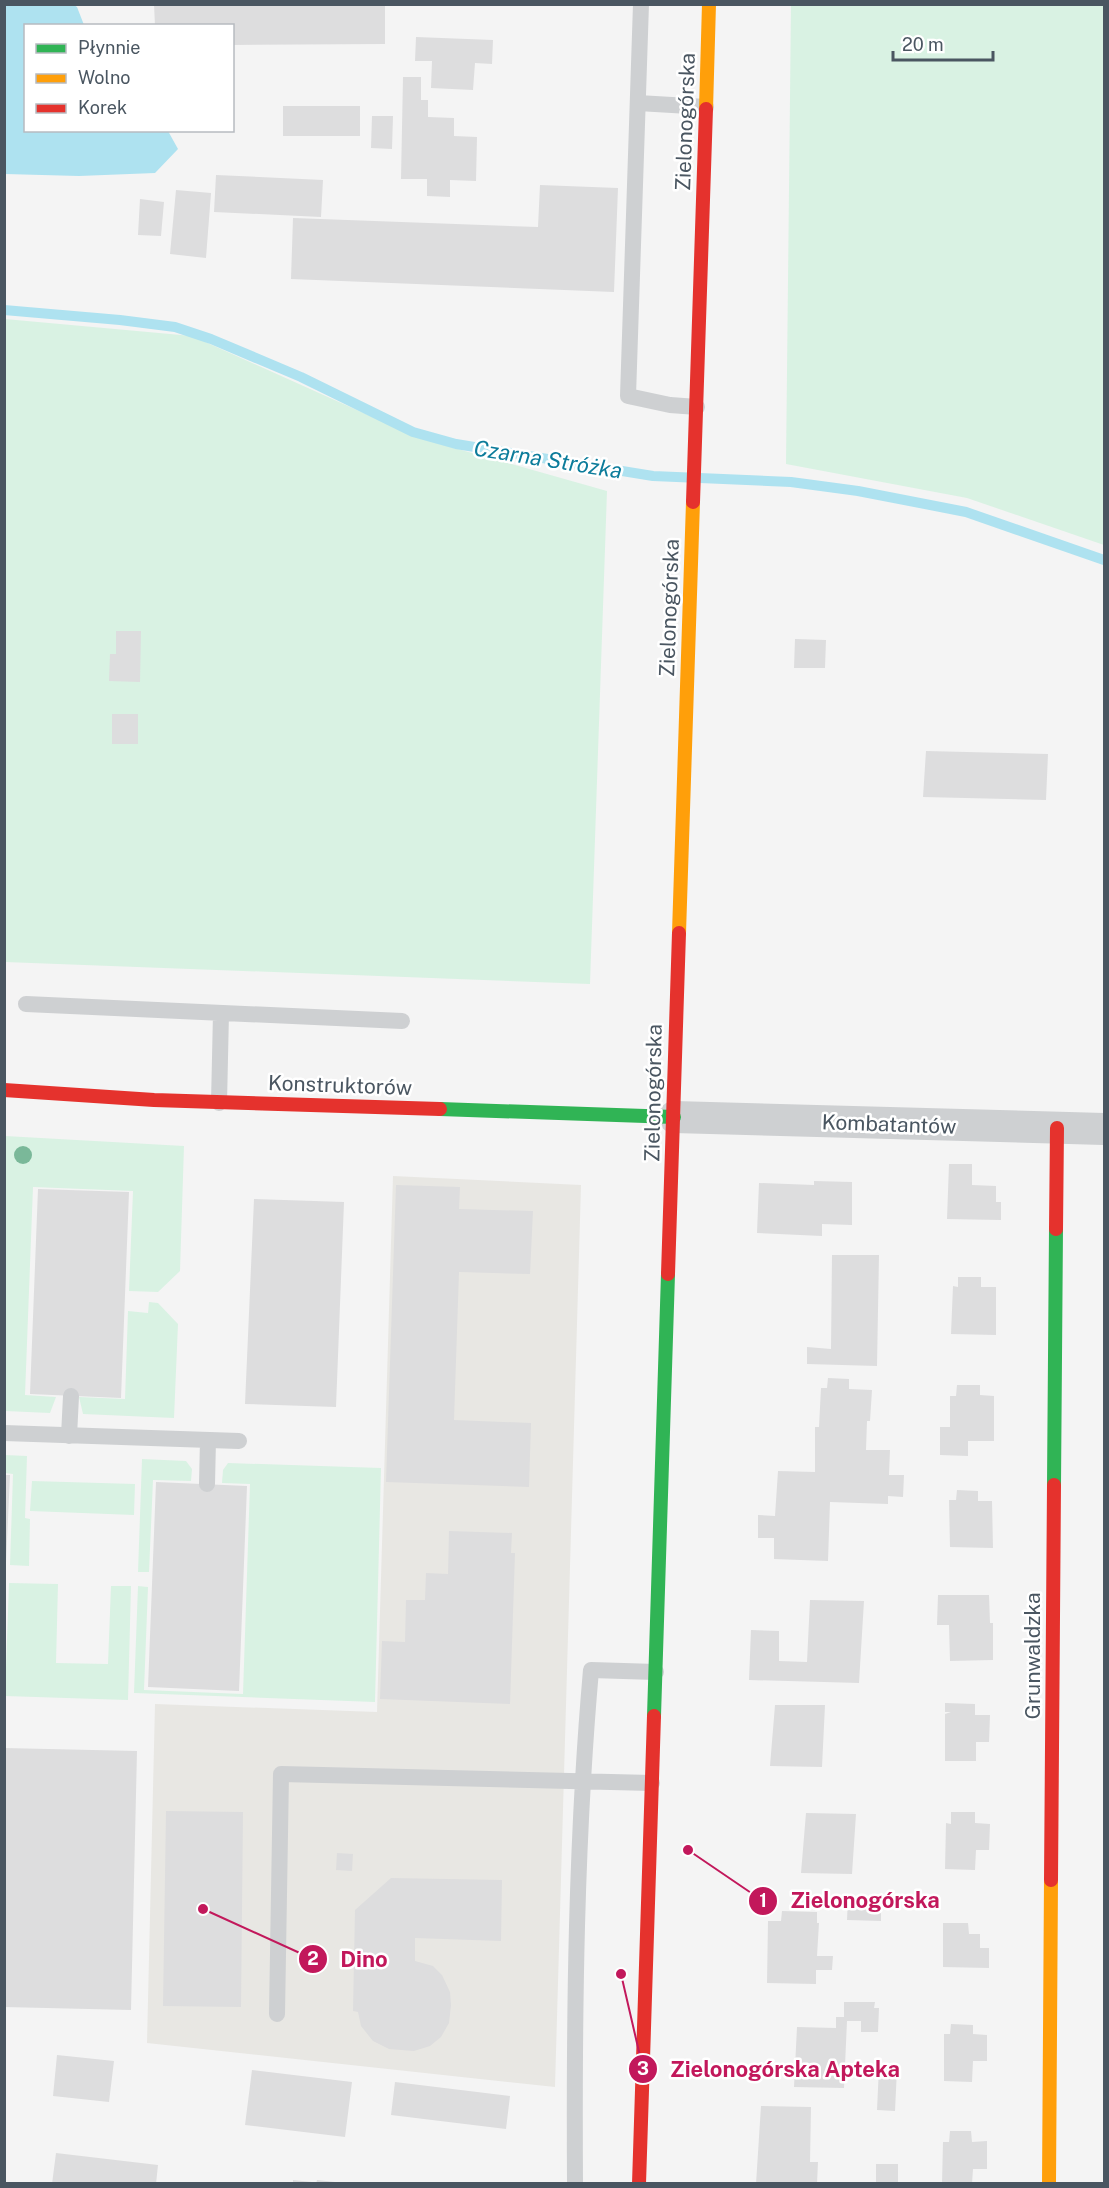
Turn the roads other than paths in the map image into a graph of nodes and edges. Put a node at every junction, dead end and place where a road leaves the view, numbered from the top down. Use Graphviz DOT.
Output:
graph roads {
  1 [pos="641,4"];
  2 [pos="709,4"];
  3 [pos="638,103"];
  4 [pos="706,107"];
  5 [pos="697,407"];
  6 [pos="26,1004"];
  7 [pos="221,1013"];
  8 [pos="402,1020"];
  9 [pos="4,1090"];
  10 [pos="219,1102"];
  11 [pos="674,1117"];
  12 [pos="1057,1128"];
  13 [pos="1104,1129"];
  14 [pos="71,1396"];
  15 [pos="4,1433"];
  16 [pos="69,1436"];
  17 [pos="208,1440"];
  18 [pos="239,1441"];
  19 [pos="207,1484"];
  20 [pos="656,1672"];
  21 [pos="582,1780"];
  22 [pos="652,1783"];
  23 [pos="277,2014"];
  24 [pos="575,2184"];
  25 [pos="639,2184"];
  26 [pos="1050,2184"];
  1 -- 3 [label="lane"];
  2 -- 4 [label="street, Zielonogórska"];
  3 -- 4 [label="lane"];
  3 -- 5 [label="lane"];
  4 -- 5 [label="street, Zielonogórska"];
  5 -- 11 [label="street, Zielonogórska"];
  6 -- 7 [label="lane"];
  7 -- 8 [label="lane"];
  7 -- 10 [label="lane"];
  9 -- 10 [label="street, Konstruktorów"];
  10 -- 11 [label="street, Konstruktorów"];
  11 -- 12 [label="street, Kombatantów"];
  11 -- 20 [label="street, Zielonogórska"];
  12 -- 13 [label="street, Kombatantów"];
  12 -- 26 [label="street, Grunwaldzka"];
  14 -- 16 [label="lane"];
  15 -- 16 [label="lane"];
  16 -- 17 [label="lane"];
  17 -- 18 [label="lane"];
  17 -- 19 [label="lane"];
  20 -- 21 [label="lane"];
  20 -- 22 [label="street, Zielonogórska"];
  21 -- 22 [label="lane"];
  21 -- 23 [label="lane"];
  21 -- 24 [label="lane"];
  22 -- 25 [label="street, Zielonogórska"];
}
